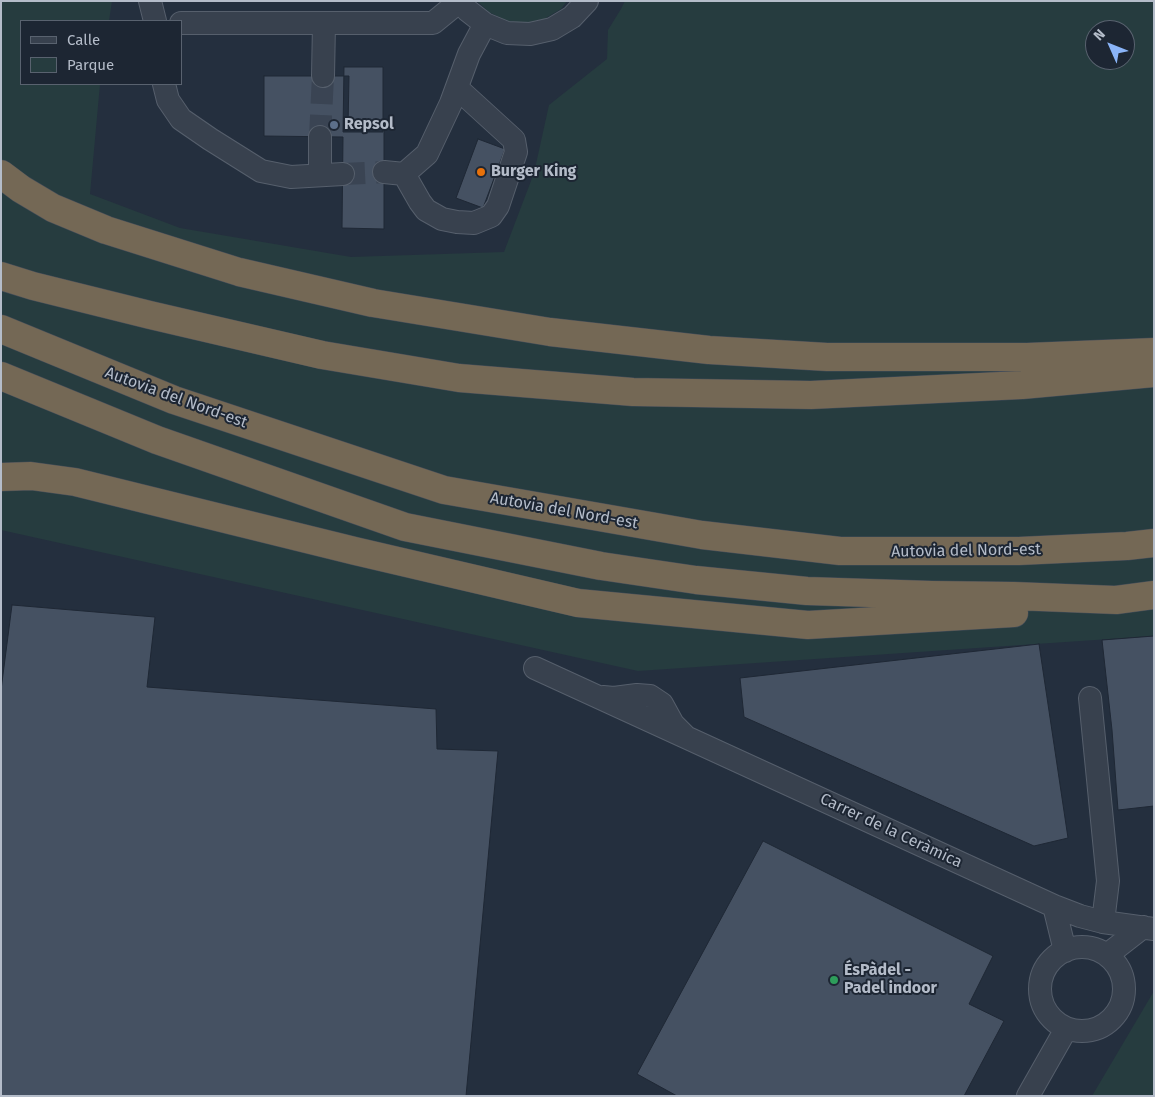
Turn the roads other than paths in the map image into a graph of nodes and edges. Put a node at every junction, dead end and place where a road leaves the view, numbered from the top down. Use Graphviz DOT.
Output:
graph roads {
  1 [pos="150,1"];
  2 [pos="460,1"];
  3 [pos="587,1"];
  4 [pos="155,20"];
  5 [pos="182,23"];
  6 [pos="324,23"];
  7 [pos="485,24"];
  8 [pos="323,76"];
  9 [pos="164,85"];
  10 [pos="456,88"];
  11 [pos="320,137"];
  12 [pos="1,174"];
  13 [pos="343,174"];
  14 [pos="320,175"];
  15 [pos="1,276"];
  16 [pos="1,329"];
  17 [pos="1154,352"];
  18 [pos="1154,373"];
  19 [pos="1,376"];
  20 [pos="1,477"];
  21 [pos="1154,543"];
  22 [pos="1154,595"];
  23 [pos="1116,600"];
  24 [pos="535,668"];
  25 [pos="1090,698"];
  26 [pos="1054,906"];
  27 [pos="1103,922"];
  28 [pos="1148,928"];
  29 [pos="1065,951"];
  30 [pos="1107,955"];
  31 [pos="1066,1029"];
  32 [pos="1028,1096"];
  1 -- 4 [label="street"];
  2 -- 6 [label="street"];
  2 -- 7 [label="street"];
  3 -- 7 [label="street"];
  5 -- 6 [label="street"];
  6 -- 8 [label="street"];
  7 -- 10 [label="street"];
  9 -- 14 [label="street"];
  10 -- 10 [label="street"];
  11 -- 14 [label="street"];
  12 -- 17 [label="highway"];
  13 -- 14 [label="street"];
  15 -- 18 [label="highway"];
  16 -- 21 [label="highway, Autovia del Nord-est"];
  19 -- 23 [label="highway"];
  20 -- 23 [label="highway"];
  22 -- 23 [label="highway"];
  24 -- 26 [label="street, Carrer de la Ceràmica"];
  25 -- 27 [label="street"];
  26 -- 27 [label="street, Carrer de la Ceràmica"];
  26 -- 29 [label="street"];
  27 -- 28 [label="street, Carrer de la Ceràmica"];
  28 -- 30 [label="street"];
  29 -- 30 [label="street"];
  29 -- 31 [label="street"];
  30 -- 31 [label="street"];
  31 -- 32 [label="street"];
}
